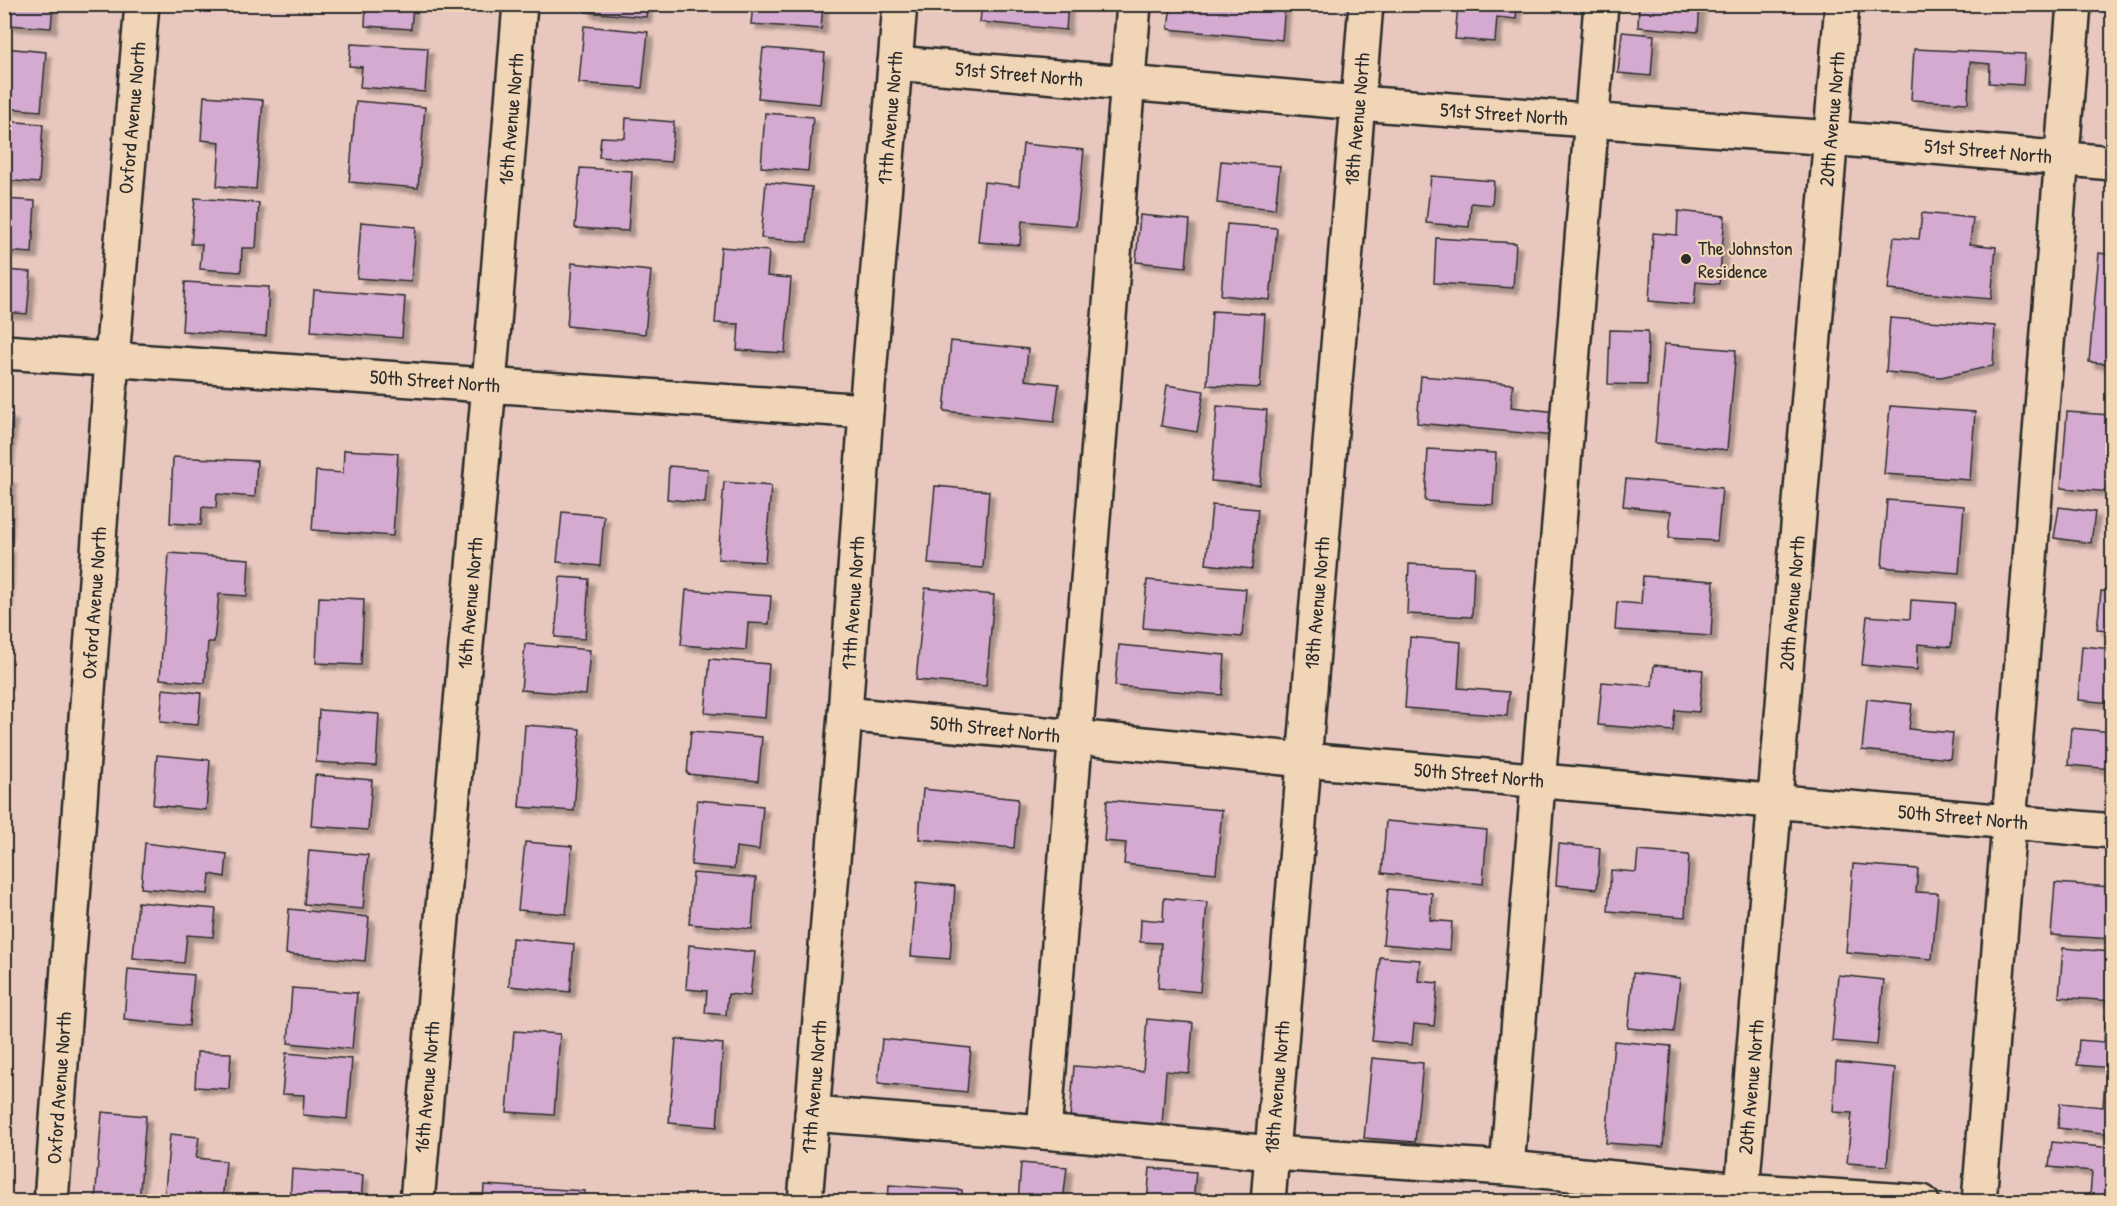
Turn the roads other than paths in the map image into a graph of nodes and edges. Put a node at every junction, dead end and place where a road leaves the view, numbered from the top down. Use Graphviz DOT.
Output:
graph roads {
  1 [pos="142,4"];
  2 [pos="520,4"];
  3 [pos="900,4"];
  4 [pos="1134,4"];
  5 [pos="1366,4"];
  6 [pos="1601,4"];
  7 [pos="1842,4"];
  8 [pos="2074,4"];
  9 [pos="895,63"];
  10 [pos="1127,83"];
  11 [pos="1358,103"];
  12 [pos="1592,120"];
  13 [pos="1831,138"];
  14 [pos="2061,158"];
  15 [pos="2112,163"];
  16 [pos="4,352"];
  17 [pos="112,359"];
  18 [pos="489,385"];
  19 [pos="866,411"];
  20 [pos="845,714"];
  21 [pos="1074,737"];
  22 [pos="1304,760"];
  23 [pos="1540,780"];
  24 [pos="1775,801"];
  25 [pos="2008,821"];
  26 [pos="2112,831"];
  27 [pos="812,1114"];
  28 [pos="1044,1132"];
  29 [pos="1272,1153"];
  30 [pos="1507,1168"];
  31 [pos="1742,1196"];
  32 [pos="51,1202"];
  33 [pos="417,1202"];
  34 [pos="804,1202"];
  35 [pos="1268,1202"];
  36 [pos="1922,1202"];
  37 [pos="1978,1202"];
  1 -- 17 [label="street, Oxford Avenue North"];
  2 -- 18 [label="street, 16th Avenue North"];
  3 -- 9 [label="street, 17th Avenue North"];
  4 -- 10 [label="street"];
  5 -- 11 [label="street, 18th Avenue North"];
  6 -- 12 [label="street"];
  7 -- 13 [label="street, 20th Avenue North"];
  8 -- 14 [label="street"];
  9 -- 10 [label="street, 51st Street North"];
  9 -- 19 [label="street, 17th Avenue North"];
  10 -- 11 [label="street, 51st Street North"];
  10 -- 21 [label="street"];
  11 -- 12 [label="street, 51st Street North"];
  11 -- 22 [label="street, 18th Avenue North"];
  12 -- 13 [label="street, 51st Street North"];
  12 -- 23 [label="street"];
  13 -- 14 [label="street, 51st Street North"];
  13 -- 24 [label="street, 20th Avenue North"];
  14 -- 15 [label="street, 51st Street North"];
  14 -- 25 [label="street"];
  16 -- 17 [label="street, 50th Street North"];
  17 -- 18 [label="street, 50th Street North"];
  17 -- 32 [label="street, Oxford Avenue North"];
  18 -- 19 [label="street, 50th Street North"];
  18 -- 33 [label="street, 16th Avenue North"];
  19 -- 20 [label="street, 17th Avenue North"];
  20 -- 21 [label="street, 50th Street North"];
  20 -- 27 [label="street, 17th Avenue North"];
  21 -- 22 [label="street, 50th Street North"];
  21 -- 28 [label="street"];
  22 -- 23 [label="street, 50th Street North"];
  22 -- 29 [label="street, 18th Avenue North"];
  23 -- 24 [label="street, 50th Street North"];
  23 -- 30 [label="street"];
  24 -- 25 [label="street, 50th Street North"];
  24 -- 31 [label="street, 20th Avenue North"];
  25 -- 26 [label="street, 50th Street North"];
  25 -- 37 [label="street"];
  27 -- 28 [label="street"];
  27 -- 34 [label="street, 17th Avenue North"];
  28 -- 29 [label="street"];
  29 -- 30 [label="street"];
  29 -- 35 [label="street, 18th Avenue North"];
  30 -- 31 [label="street"];
  31 -- 36 [label="street"];
}
